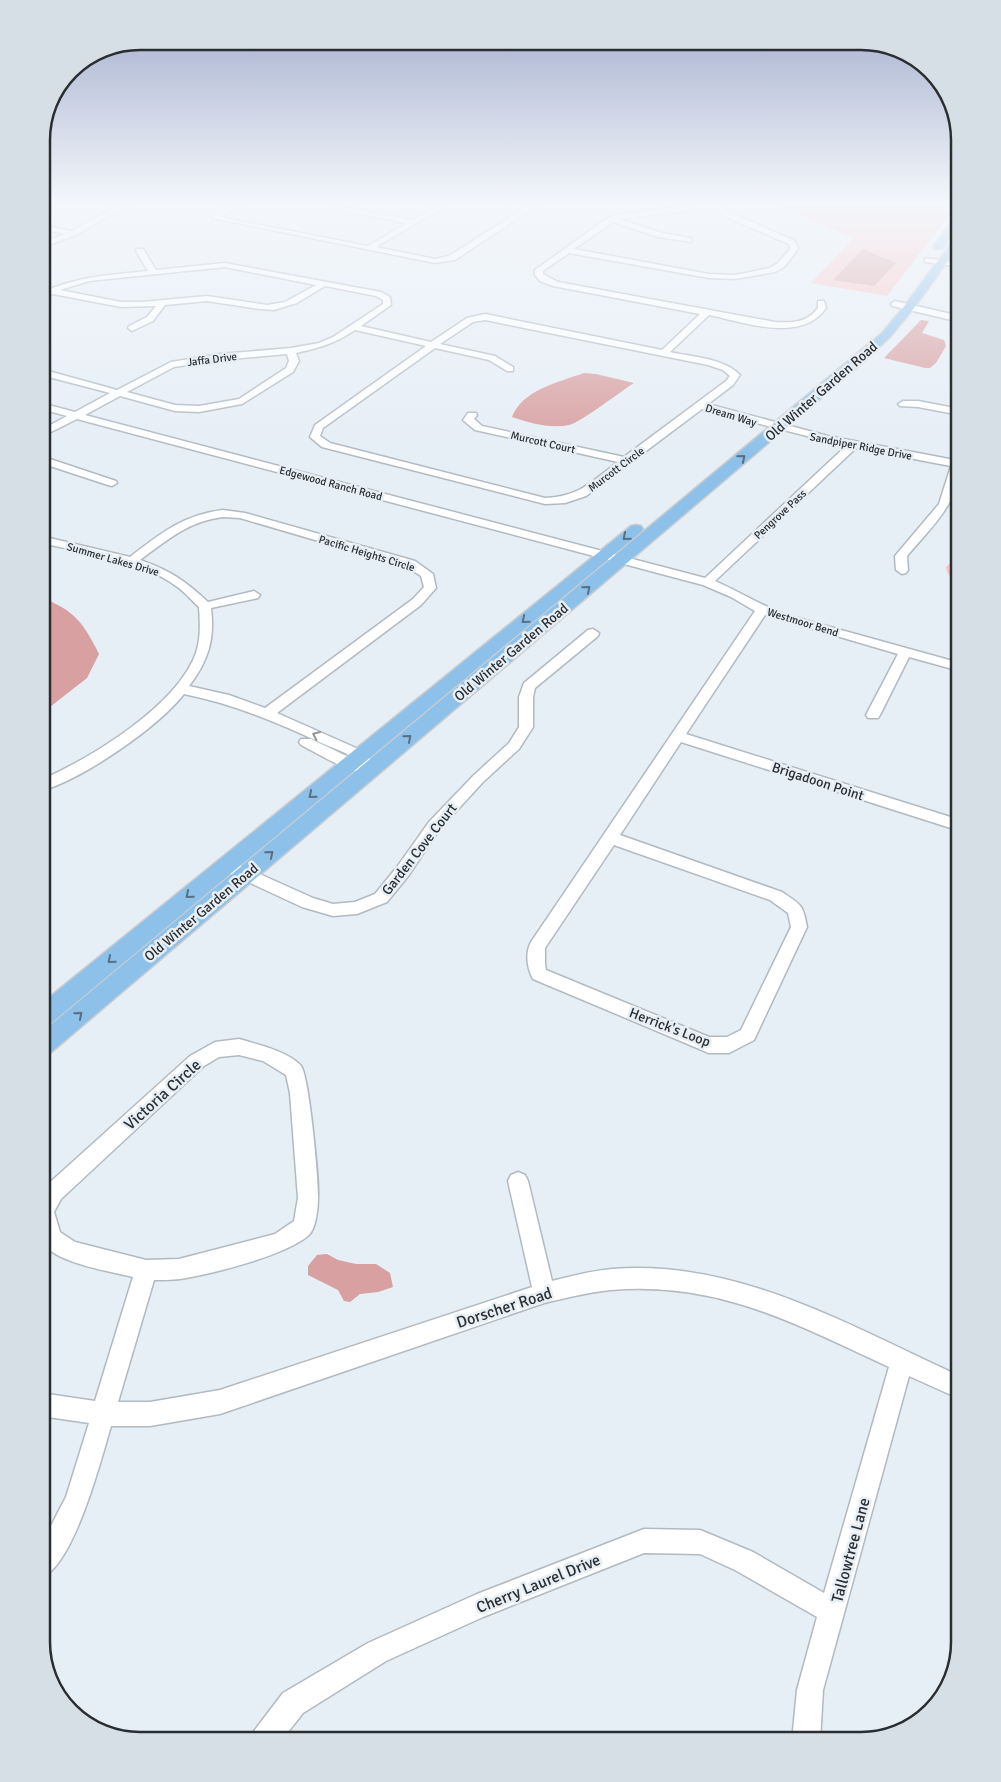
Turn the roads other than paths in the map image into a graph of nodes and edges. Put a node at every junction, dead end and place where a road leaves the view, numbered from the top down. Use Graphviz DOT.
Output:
graph roads {
  1 [pos="58,288"];
  2 [pos="316,288"];
  3 [pos="350,288"];
  4 [pos="578,288"];
  5 [pos="923,288"];
  6 [pos="52,291"];
  7 [pos="904,292"];
  8 [pos="162,302"];
  9 [pos="821,303"];
  10 [pos="895,304"];
  11 [pos="910,306"];
  12 [pos="707,312"];
  13 [pos="885,316"];
  14 [pos="951,317"];
  15 [pos="354,327"];
  16 [pos="132,328"];
  17 [pos="862,340"];
  18 [pos="433,345"];
  19 [pos="291,351"];
  20 [pos="665,352"];
  21 [pos="510,369"];
  22 [pos="50,374"];
  23 [pos="119,393"];
  24 [pos="903,404"];
  25 [pos="699,405"];
  26 [pos="50,408"];
  27 [pos="951,410"];
  28 [pos="472,414"];
  29 [pos="78,416"];
  30 [pos="762,424"];
  31 [pos="50,428"];
  32 [pos="777,428"];
  33 [pos="50,436"];
  34 [pos="853,445"];
  35 [pos="50,461"];
  36 [pos="627,461"];
  37 [pos="951,463"];
  38 [pos="112,483"];
  39 [pos="951,484"];
  40 [pos="50,541"];
  41 [pos="612,559"];
  42 [pos="130,562"];
  43 [pos="902,570"];
  44 [pos="707,582"];
  45 [pos="254,595"];
  46 [pos="205,606"];
  47 [pos="762,610"];
  48 [pos="593,633"];
  49 [pos="905,652"];
  50 [pos="951,665"];
  51 [pos="182,689"];
  52 [pos="265,715"];
  53 [pos="873,715"];
  54 [pos="677,736"];
  55 [pos="360,763"];
  56 [pos="50,782"];
  57 [pos="951,823"];
  58 [pos="610,838"];
  59 [pos="236,869"];
  60 [pos="50,1011"];
  61 [pos="50,1039"];
  62 [pos="518,1181"];
  63 [pos="50,1200"];
  64 [pos="50,1234"];
  65 [pos="146,1270"];
  66 [pos="544,1293"];
  67 [pos="902,1361"];
  68 [pos="951,1384"];
  69 [pos="50,1405"];
  70 [pos="102,1414"];
  71 [pos="50,1554"];
  72 [pos="833,1612"];
  73 [pos="271,1732"];
  74 [pos="807,1732"];
  1 -- 6 [label="street"];
  2 -- 8 [label="street"];
  3 -- 15 [label="street, Jaffa Drive"];
  4 -- 12 [label="street"];
  5 -- 11 [label="main road, Old Winter Garden Road"];
  6 -- 8 [label="street"];
  7 -- 10 [label="main road"];
  8 -- 16 [label="street"];
  9 -- 12 [label="street"];
  10 -- 11 [label="street"];
  10 -- 13 [label="main road"];
  11 -- 14 [label="street"];
  11 -- 32 [label="main road, Old Winter Garden Road"];
  12 -- 20 [label="street"];
  15 -- 18 [label="street"];
  15 -- 19 [label="street, Jaffa Drive"];
  17 -- 30 [label="main road, Old Winter Garden Road"];
  18 -- 20 [label="street, Murcott Circle"];
  18 -- 21 [label="street"];
  18 -- 36 [label="street, Murcott Circle"];
  19 -- 23 [label="street, Jaffa Drive"];
  19 -- 23 [label="street"];
  20 -- 25 [label="street, Murcott Circle"];
  22 -- 23 [label="street"];
  23 -- 29 [label="street, Jaffa Drive"];
  24 -- 27 [label="street"];
  25 -- 30 [label="street, Dream Way"];
  25 -- 36 [label="street, Murcott Circle"];
  26 -- 29 [label="street, Edgewood Ranch Road"];
  28 -- 36 [label="street, Murcott Court"];
  29 -- 31 [label="street"];
  29 -- 33 [label="street"];
  29 -- 41 [label="street, Edgewood Ranch Road"];
  30 -- 32 [label="street, Sandpiper Ridge Drive"];
  30 -- 41 [label="main road, Old Winter Garden Road, one-way"];
  32 -- 34 [label="street, Sandpiper Ridge Drive"];
  41 -- 32 [label="main road, Old Winter Garden Road, one-way"];
  34 -- 37 [label="street, Sandpiper Ridge Drive"];
  34 -- 44 [label="street, Pengrove Pass"];
  35 -- 38 [label="street"];
  39 -- 43 [label="street"];
  40 -- 42 [label="street, Summer Lakes Drive"];
  41 -- 44 [label="street, Westmoor Bend"];
  41 -- 55 [label="main road, Old Winter Garden Road"];
  42 -- 46 [label="street, Summer Lakes Drive"];
  42 -- 52 [label="street, Pacific Heights Circle"];
  44 -- 47 [label="street, Westmoor Bend"];
  45 -- 46 [label="street"];
  46 -- 51 [label="street"];
  47 -- 49 [label="street, Westmoor Bend"];
  47 -- 54 [label="street, Herrick's Loop"];
  48 -- 59 [label="street, Garden Cove Court"];
  49 -- 50 [label="street, Westmoor Bend"];
  49 -- 53 [label="street"];
  51 -- 52 [label="street"];
  51 -- 56 [label="street"];
  52 -- 55 [label="street"];
  54 -- 57 [label="street, Brigadoon Point"];
  54 -- 58 [label="street, Herrick's Loop"];
  55 -- 59 [label="main road, Old Winter Garden Road"];
  58 -- 58 [label="street, Herrick's Loop"];
  59 -- 60 [label="main road, Old Winter Garden Road, one-way"];
  61 -- 59 [label="main road, Old Winter Garden Road, one-way"];
  62 -- 66 [label="street"];
  63 -- 65 [label="street, Victoria Circle"];
  64 -- 65 [label="street, Victoria Circle"];
  65 -- 70 [label="street"];
  66 -- 67 [label="street, Dorscher Road"];
  66 -- 70 [label="street, Dorscher Road"];
  67 -- 68 [label="street, Dorscher Road"];
  67 -- 72 [label="street, Tallowtree Lane"];
  69 -- 70 [label="street, Dorscher Road"];
  70 -- 71 [label="street"];
  72 -- 73 [label="street, Cherry Laurel Drive"];
  72 -- 74 [label="street, Tallowtree Lane"];
}
